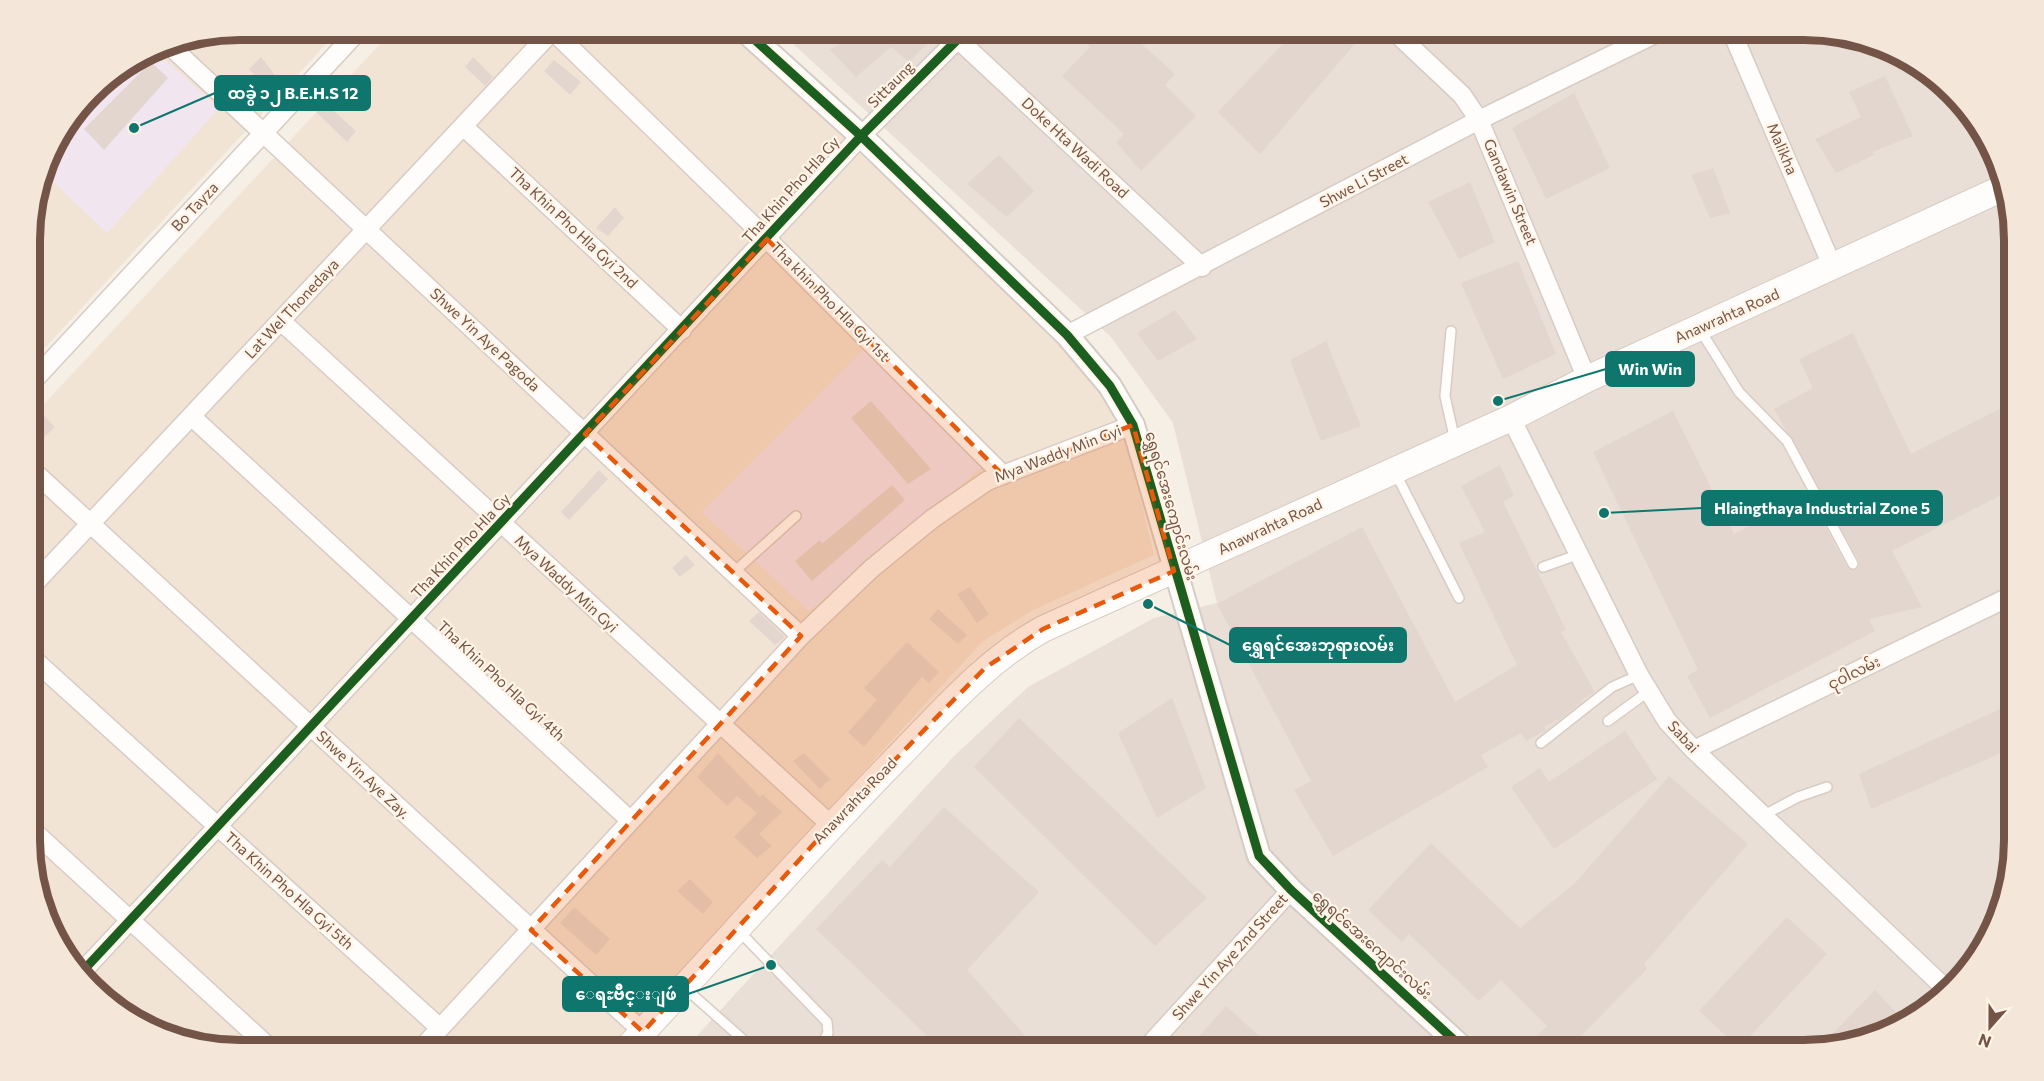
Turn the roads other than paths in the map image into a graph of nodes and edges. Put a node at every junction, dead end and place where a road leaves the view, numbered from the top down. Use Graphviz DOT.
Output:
graph roads {
  1 [pos="1404,40"];
  2 [pos="1642,40"];
  3 [pos="1735,40"];
  4 [pos="349,41"];
  5 [pos="543,41"];
  6 [pos="564,41"];
  7 [pos="756,41"];
  8 [pos="951,41"];
  9 [pos="966,41"];
  10 [pos="176,51"];
  11 [pos="1479,120"];
  12 [pos="463,126"];
  13 [pos="263,133"];
  14 [pos="861,136"];
  15 [pos="1998,196"];
  16 [pos="366,230"];
  17 [pos="767,239"];
  18 [pos="1202,267"];
  19 [pos="1833,268"];
  20 [pos="280,321"];
  21 [pos="1699,328"];
  22 [pos="682,330"];
  23 [pos="1451,331"];
  24 [pos="1067,335"];
  25 [pos="41,372"];
  26 [pos="1587,379"];
  27 [pos="191,416"];
  28 [pos="1511,418"];
  29 [pos="1133,425"];
  30 [pos="585,434"];
  31 [pos="1455,443"];
  32 [pos="1394,470"];
  33 [pos="1003,475"];
  34 [pos="41,478"];
  35 [pos="796,516"];
  36 [pos="90,524"];
  37 [pos="501,524"];
  38 [pos="1580,554"];
  39 [pos="1853,564"];
  40 [pos="1543,567"];
  41 [pos="1174,571"];
  42 [pos="734,573"];
  43 [pos="40,577"];
  44 [pos="1459,598"];
  45 [pos="2004,600"];
  46 [pos="412,620"];
  47 [pos="801,636"];
  48 [pos="40,665"];
  49 [pos="1639,675"];
  50 [pos="1649,691"];
  51 [pos="1608,721"];
  52 [pos="719,725"];
  53 [pos="311,728"];
  54 [pos="1540,743"];
  55 [pos="1694,750"];
  56 [pos="1827,787"];
  57 [pos="1764,815"];
  58 [pos="631,821"];
  59 [pos="831,825"];
  60 [pos="219,827"];
  61 [pos="40,837"];
  62 [pos="1291,890"];
  63 [pos="131,921"];
  64 [pos="736,928"];
  65 [pos="531,930"];
  66 [pos="86,967"];
  67 [pos="1941,985"];
  68 [pos="685,987"];
  69 [pos="440,1028"];
  70 [pos="643,1032"];
  71 [pos="261,1040"];
  72 [pos="429,1040"];
  73 [pos="635,1040"];
  74 [pos="744,1040"];
  75 [pos="824,1040"];
  76 [pos="1154,1040"];
  77 [pos="1454,1040"];
  1 -- 11 [label="street, Gandawin Street"];
  2 -- 11 [label="street, Shwe Li Street"];
  3 -- 19 [label="street, Malikha"];
  4 -- 13 [label="street, Bo Tayza"];
  5 -- 12 [label="street, Lat Wel Thonedaya"];
  6 -- 17 [label="street, Tha khin Pho Hla Gyi 1st"];
  7 -- 14 [label="street, ရွှေရင်အေးကျောင်းလမ်း"];
  8 -- 14 [label="street, Sittaung"];
  9 -- 18 [label="street, Doke Hta Wadi Road"];
  10 -- 13 [label="street, Shwe Yin Aye Pagoda"];
  11 -- 18 [label="street, Shwe Li Street"];
  11 -- 26 [label="street, Gandawin Street"];
  12 -- 16 [label="street, Lat Wel Thonedaya"];
  12 -- 22 [label="street, Tha Khin Pho Hla Gyi 2nd"];
  13 -- 16 [label="street, Shwe Yin Aye Pagoda"];
  13 -- 25 [label="street, Bo Tayza"];
  14 -- 17 [label="street, Tha Khin Pho Hla Gy"];
  14 -- 24 [label="street, ရွှေရင်အေးကျောင်းလမ်း"];
  15 -- 19 [label="main road, Anawrahta Road"];
  16 -- 20 [label="street, Lat Wel Thonedaya"];
  16 -- 30 [label="street, Shwe Yin Aye Pagoda"];
  17 -- 22 [label="street, Tha Khin Pho Hla Gy"];
  17 -- 33 [label="street, Tha khin Pho Hla Gyi 1st"];
  18 -- 24 [label="street, Shwe Li Street"];
  19 -- 21 [label="main road, Anawrahta Road"];
  20 -- 27 [label="street, Lat Wel Thonedaya"];
  20 -- 37 [label="street, Mya Waddy Min Gyi"];
  21 -- 26 [label="main road, Anawrahta Road"];
  21 -- 39 [label="lane"];
  22 -- 30 [label="street, Tha Khin Pho Hla Gy"];
  23 -- 31 [label="lane"];
  24 -- 29 [label="street, ရွှေရင်အေးကျောင်းလမ်း"];
  26 -- 28 [label="main road, Anawrahta Road"];
  27 -- 36 [label="street, Lat Wel Thonedaya"];
  27 -- 46 [label="street, Tha Khin Pho Hla Gyi 4th"];
  28 -- 31 [label="main road, Anawrahta Road"];
  28 -- 38 [label="street, Sabai"];
  29 -- 33 [label="street, Mya Waddy Min Gyi"];
  29 -- 41 [label="street, ရွှေရင်အေးကျောင်းလမ်း"];
  30 -- 37 [label="street, Tha Khin Pho Hla Gy"];
  30 -- 42 [label="street, Shwe Yin Aye Pagoda"];
  31 -- 32 [label="main road, Anawrahta Road"];
  32 -- 41 [label="main road, Anawrahta Road"];
  32 -- 44 [label="lane"];
  33 -- 47 [label="street, Mya Waddy Min Gyi"];
  34 -- 36 [label="street, Shwe Yin Aye Zay."];
  35 -- 42 [label="lane"];
  36 -- 43 [label="street, Lat Wel Thonedaya"];
  36 -- 53 [label="street, Shwe Yin Aye Zay."];
  37 -- 46 [label="street, Tha Khin Pho Hla Gy"];
  37 -- 52 [label="street, Mya Waddy Min Gyi"];
  38 -- 40 [label="lane"];
  38 -- 49 [label="street, Sabai"];
  41 -- 59 [label="main road, Anawrahta Road"];
  41 -- 62 [label="street, ရွှေရင်အေးကျောင်းလမ်း"];
  42 -- 47 [label="street, Shwe Yin Aye Pagoda"];
  45 -- 55 [label="street, ငုဝါလမ်း"];
  46 -- 53 [label="street, Tha Khin Pho Hla Gy"];
  46 -- 58 [label="street, Tha Khin Pho Hla Gyi 4th"];
  47 -- 52 [label="street, Mya Waddy Min Gyi"];
  48 -- 60 [label="street, Tha Khin Pho Hla Gyi 5th"];
  49 -- 50 [label="street, Sabai"];
  49 -- 54 [label="lane"];
  50 -- 51 [label="lane"];
  50 -- 55 [label="street, Sabai"];
  52 -- 58 [label="street, Mya Waddy Min Gyi"];
  52 -- 59 [label="street, Mya Waddy Min Gyi"];
  53 -- 60 [label="street, Tha Khin Pho Hla Gy"];
  53 -- 65 [label="street, Shwe Yin Aye Zay."];
  55 -- 57 [label="street, Sabai"];
  56 -- 57 [label="lane"];
  57 -- 67 [label="street, Sabai"];
  58 -- 65 [label="street, Mya Waddy Min Gyi"];
  59 -- 64 [label="main road, Anawrahta Road"];
  60 -- 63 [label="street, Tha Khin Pho Hla Gy"];
  60 -- 69 [label="street, Tha Khin Pho Hla Gyi 5th"];
  61 -- 63 [label="street"];
  62 -- 76 [label="street, Shwe Yin Aye 2nd Street"];
  62 -- 77 [label="street, ရွှေရင်အေးကျောင်းလမ်း"];
  63 -- 66 [label="street, Tha Khin Pho Hla Gy"];
  63 -- 71 [label="street"];
  64 -- 68 [label="main road, Anawrahta Road"];
  64 -- 75 [label="lane"];
  65 -- 69 [label="street, Mya Waddy Min Gyi"];
  65 -- 70 [label="street, Shwe Yin Aye Zay."];
  68 -- 70 [label="main road, Anawrahta Road"];
  68 -- 74 [label="lane"];
  69 -- 72 [label="street, Mya Waddy Min Gyi"];
  70 -- 73 [label="main road, Anawrahta Road"];
}
